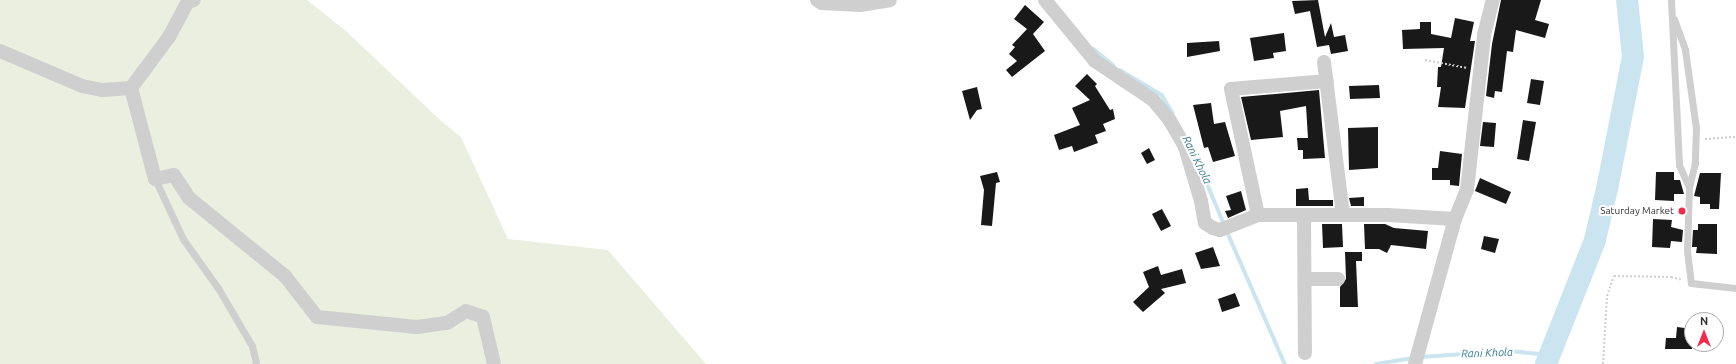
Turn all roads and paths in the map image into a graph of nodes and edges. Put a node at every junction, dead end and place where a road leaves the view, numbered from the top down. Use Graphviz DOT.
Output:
graph roads {
  1 [pos="194,0"];
  2 [pos="817,0"];
  3 [pos="890,0"];
  4 [pos="1045,0"];
  5 [pos="1493,0"];
  6 [pos="1671,0"];
  7 [pos="1672,12"];
  8 [pos="0,51"];
  9 [pos="1425,60"];
  10 [pos="1324,62"];
  11 [pos="1480,70"];
  12 [pos="1327,80"];
  13 [pos="130,88"];
  14 [pos="1736,137"];
  15 [pos="1696,140"];
  16 [pos="156,179"];
  17 [pos="1689,187"];
  18 [pos="1343,215"];
  19 [pos="1258,216"];
  20 [pos="1304,216"];
  21 [pos="1455,219"];
  22 [pos="1305,279"];
  23 [pos="1338,280"];
  24 [pos="1691,283"];
  25 [pos="1736,288"];
  26 [pos="1304,353"];
  27 [pos="1415,363"];
  28 [pos="256,364"];
  29 [pos="494,364"];
  30 [pos="1603,364"];
  1 -- 13 [label="street"];
  2 -- 3 [label="street"];
  4 -- 19 [label="street"];
  5 -- 11 [label="street"];
  6 -- 7 [label="lane"];
  7 -- 15 [label="lane"];
  7 -- 17 [label="lane"];
  8 -- 13 [label="street"];
  9 -- 11 [label="path"];
  10 -- 12 [label="street"];
  11 -- 21 [label="street"];
  12 -- 18 [label="street"];
  12 -- 19 [label="street"];
  13 -- 16 [label="street"];
  14 -- 15 [label="path"];
  15 -- 17 [label="lane"];
  16 -- 28 [label="lane"];
  16 -- 29 [label="street"];
  17 -- 24 [label="lane"];
  18 -- 20 [label="street"];
  18 -- 21 [label="street"];
  19 -- 20 [label="street"];
  20 -- 22 [label="street"];
  21 -- 27 [label="street"];
  22 -- 23 [label="street"];
  22 -- 26 [label="street"];
  24 -- 25 [label="lane"];
  24 -- 30 [label="path"];
}
